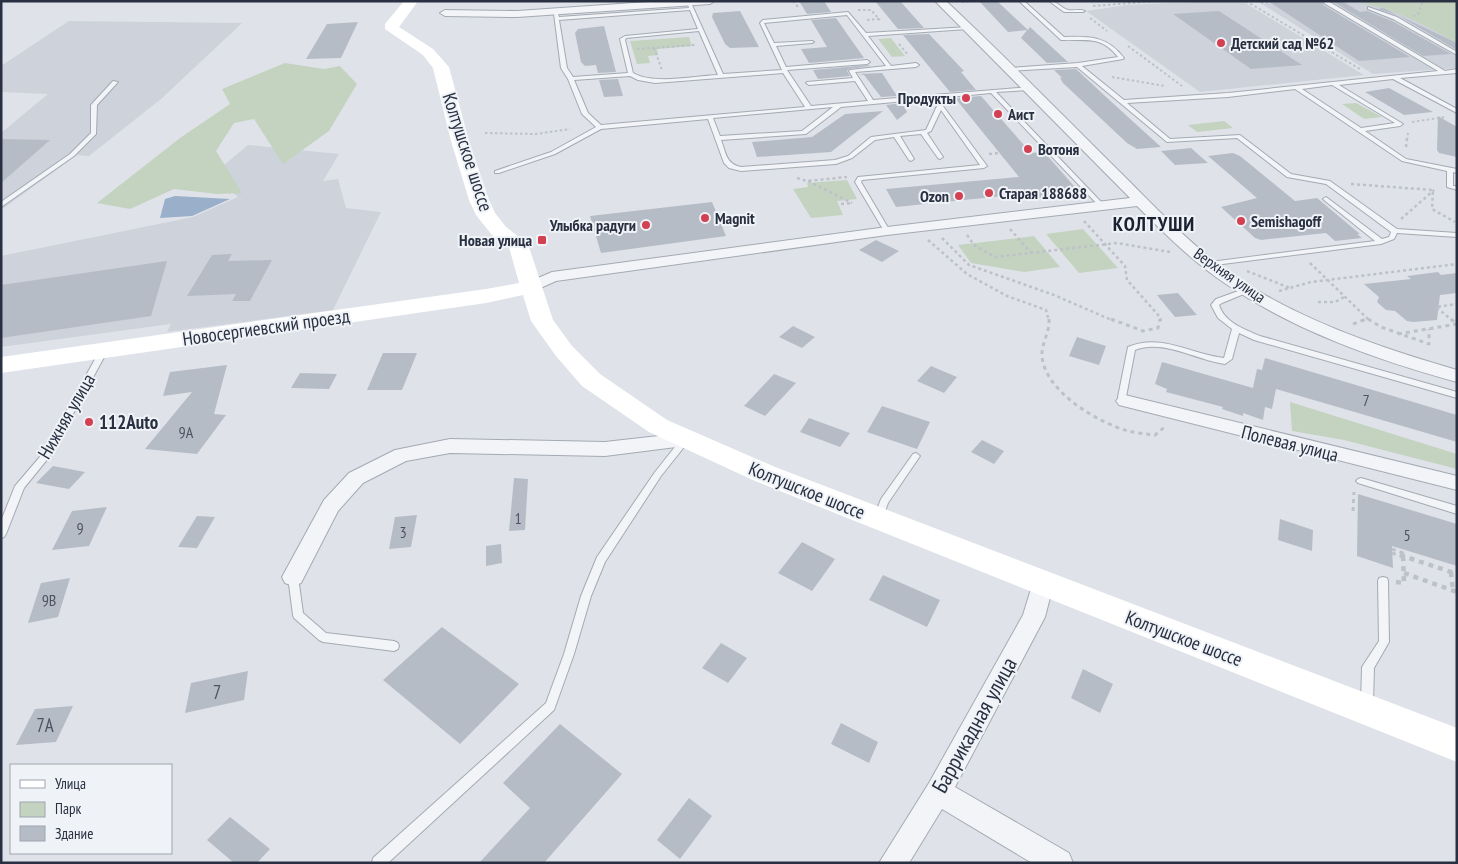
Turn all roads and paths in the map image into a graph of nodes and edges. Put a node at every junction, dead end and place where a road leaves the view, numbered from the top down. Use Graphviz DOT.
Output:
graph roads {
  1 [pos="411,1"];
  2 [pos="705,1"];
  3 [pos="710,1"];
  4 [pos="940,1"];
  5 [pos="974,1"];
  6 [pos="1021,1"];
  7 [pos="1051,1"];
  8 [pos="1114,1"];
  9 [pos="1157,1"];
  10 [pos="1246,1"];
  11 [pos="1256,1"];
  12 [pos="1288,1"];
  13 [pos="961,2"];
  14 [pos="1326,2"];
  15 [pos="1109,5"];
  16 [pos="690,6"];
  17 [pos="1370,8"];
  18 [pos="1083,11"];
  19 [pos="445,13"];
  20 [pos="556,15"];
  21 [pos="967,28"];
  22 [pos="699,30"];
  23 [pos="643,34"];
  24 [pos="864,35"];
  25 [pos="1113,35"];
  26 [pos="812,42"];
  27 [pos="706,44"];
  28 [pos="772,45"];
  29 [pos="1128,46"];
  30 [pos="654,48"];
  31 [pos="624,50"];
  32 [pos="1457,54"];
  33 [pos="867,62"];
  34 [pos="847,64"];
  35 [pos="916,65"];
  36 [pos="1078,65"];
  37 [pos="888,67"];
  38 [pos="785,70"];
  39 [pos="1010,70"];
  40 [pos="852,71"];
  41 [pos="1457,71"];
  42 [pos="1445,73"];
  43 [pos="631,74"];
  44 [pos="664,75"];
  45 [pos="721,76"];
  46 [pos="1112,76"];
  47 [pos="1394,77"];
  48 [pos="571,79"];
  49 [pos="855,79"];
  50 [pos="1377,79"];
  51 [pos="115,82"];
  52 [pos="809,83"];
  53 [pos="1334,84"];
  54 [pos="1028,88"];
  55 [pos="1172,88"];
  56 [pos="1297,88"];
  57 [pos="993,92"];
  58 [pos="1206,96"];
  59 [pos="934,97"];
  60 [pos="872,102"];
  61 [pos="1124,102"];
  62 [pos="840,105"];
  63 [pos="940,106"];
  64 [pos="809,108"];
  65 [pos="1457,111"];
  66 [pos="710,117"];
  67 [pos="1449,117"];
  68 [pos="1409,123"];
  69 [pos="1400,124"];
  70 [pos="600,127"];
  71 [pos="1360,130"];
  72 [pos="485,133"];
  73 [pos="924,133"];
  74 [pos="896,134"];
  75 [pos="718,138"];
  76 [pos="940,157"];
  77 [pos="911,159"];
  78 [pos="1404,160"];
  79 [pos="1453,171"];
  80 [pos="497,172"];
  81 [pos="807,180"];
  82 [pos="1328,182"];
  83 [pos="1453,187"];
  84 [pos="1433,190"];
  85 [pos="1326,199"];
  86 [pos="1141,201"];
  87 [pos="852,203"];
  88 [pos="1,205"];
  89 [pos="1102,206"];
  90 [pos="1080,217"];
  91 [pos="1457,224"];
  92 [pos="1007,225"];
  93 [pos="929,226"];
  94 [pos="914,228"];
  95 [pos="1393,229"];
  96 [pos="887,231"];
  97 [pos="1457,235"];
  98 [pos="1381,242"];
  99 [pos="973,243"];
  100 [pos="1104,244"];
  101 [pos="1193,250"];
  102 [pos="1031,253"];
  103 [pos="1307,260"];
  104 [pos="1210,264"];
  105 [pos="1457,264"];
  106 [pos="1239,268"];
  107 [pos="1327,280"];
  108 [pos="530,287"];
  109 [pos="1291,288"];
  110 [pos="1246,291"];
  111 [pos="1274,292"];
  112 [pos="1344,297"];
  113 [pos="1318,302"];
  114 [pos="1457,304"];
  115 [pos="1367,319"];
  116 [pos="1352,324"];
  117 [pos="1457,324"];
  118 [pos="1236,329"];
  119 [pos="1429,329"];
  120 [pos="1398,334"];
  121 [pos="1429,344"];
  122 [pos="104,350"];
  123 [pos="1429,353"];
  124 [pos="1,364"];
  125 [pos="1457,376"];
  126 [pos="1457,395"];
  127 [pos="1125,401"];
  128 [pos="1166,412"];
  129 [pos="685,440"];
  130 [pos="916,456"];
  131 [pos="1362,481"];
  132 [pos="1457,483"];
  133 [pos="1457,510"];
  134 [pos="879,519"];
  135 [pos="1,534"];
  136 [pos="1392,551"];
  137 [pos="1403,556"];
  138 [pos="1451,572"];
  139 [pos="1404,573"];
  140 [pos="1457,574"];
  141 [pos="293,577"];
  142 [pos="1383,581"];
  143 [pos="1043,582"];
  144 [pos="1404,583"];
  145 [pos="1455,591"];
  146 [pos="394,646"];
  147 [pos="1366,710"];
  148 [pos="1457,745"];
  149 [pos="938,792"];
  150 [pos="378,863"];
  151 [pos="892,863"];
  152 [pos="1059,863"];
  1 -- 108 [label="main road, Колтушское шоссе"];
  2 -- 3 [label="street"];
  2 -- 16 [label="street"];
  4 -- 21 [label="street, Верхняя улица"];
  5 -- 13 [label="path"];
  6 -- 36 [label="lane"];
  7 -- 18 [label="lane"];
  8 -- 15 [label="path"];
  9 -- 15 [label="path"];
  10 -- 50 [label="path"];
  11 -- 12 [label="path"];
  14 -- 42 [label="lane"];
  15 -- 18 [label="path"];
  16 -- 20 [label="street"];
  16 -- 22 [label="lane"];
  17 -- 32 [label="lane"];
  18 -- 25 [label="path"];
  19 -- 20 [label="street"];
  20 -- 48 [label="lane"];
  21 -- 24 [label="lane"];
  21 -- 39 [label="street, Верхняя улица"];
  22 -- 23 [label="lane"];
  22 -- 27 [label="lane"];
  23 -- 30 [label="path"];
  23 -- 31 [label="lane"];
  24 -- 28 [label="lane"];
  24 -- 37 [label="lane"];
  26 -- 28 [label="lane"];
  27 -- 30 [label="path"];
  27 -- 45 [label="lane"];
  28 -- 38 [label="lane"];
  29 -- 58 [label="path"];
  30 -- 31 [label="path"];
  30 -- 44 [label="path"];
  31 -- 43 [label="lane"];
  33 -- 34 [label="lane"];
  34 -- 38 [label="lane"];
  34 -- 40 [label="lane"];
  35 -- 37 [label="lane"];
  36 -- 39 [label="lane"];
  36 -- 61 [label="lane"];
  37 -- 40 [label="lane"];
  38 -- 45 [label="lane"];
  38 -- 64 [label="lane"];
  39 -- 54 [label="street, Верхняя улица"];
  40 -- 49 [label="lane"];
  41 -- 42 [label="lane"];
  42 -- 47 [label="lane"];
  43 -- 45 [label="lane"];
  43 -- 48 [label="lane"];
  46 -- 55 [label="path"];
  47 -- 50 [label="lane"];
  47 -- 65 [label="lane"];
  48 -- 70 [label="lane"];
  49 -- 52 [label="lane"];
  49 -- 60 [label="lane"];
  50 -- 53 [label="lane"];
  51 -- 88 [label="lane"];
  53 -- 56 [label="lane"];
  53 -- 69 [label="lane"];
  54 -- 57 [label="lane"];
  54 -- 86 [label="street, Верхняя улица"];
  56 -- 58 [label="lane"];
  56 -- 71 [label="lane"];
  57 -- 59 [label="lane"];
  57 -- 89 [label="lane"];
  58 -- 61 [label="lane"];
  59 -- 60 [label="lane"];
  59 -- 63 [label="lane"];
  60 -- 62 [label="lane"];
  61 -- 82 [label="lane"];
  62 -- 64 [label="lane"];
  62 -- 75 [label="lane"];
  63 -- 73 [label="lane"];
  63 -- 96 [label="lane"];
  64 -- 66 [label="lane"];
  66 -- 70 [label="lane"];
  66 -- 75 [label="lane"];
  67 -- 68 [label="path"];
  68 -- 69 [label="path"];
  68 -- 78 [label="path"];
  69 -- 71 [label="lane"];
  70 -- 72 [label="path"];
  70 -- 80 [label="lane"];
  71 -- 78 [label="lane"];
  73 -- 74 [label="lane"];
  73 -- 76 [label="lane"];
  74 -- 75 [label="lane"];
  74 -- 77 [label="lane"];
  78 -- 79 [label="lane"];
  79 -- 83 [label="lane"];
  81 -- 87 [label="path"];
  82 -- 84 [label="path"];
  82 -- 95 [label="lane"];
  83 -- 84 [label="path"];
  84 -- 91 [label="path"];
  84 -- 95 [label="path"];
  85 -- 98 [label="lane"];
  86 -- 89 [label="street"];
  86 -- 101 [label="street, Верхняя улица"];
  89 -- 93 [label="street"];
  90 -- 100 [label="path"];
  92 -- 102 [label="path"];
  93 -- 94 [label="street"];
  93 -- 100 [label="path"];
  94 -- 96 [label="street"];
  94 -- 128 [label="path"];
  95 -- 97 [label="lane"];
  95 -- 98 [label="lane"];
  96 -- 108 [label="street"];
  98 -- 104 [label="lane"];
  99 -- 102 [label="path"];
  100 -- 101 [label="path"];
  100 -- 102 [label="path"];
  101 -- 104 [label="street, Верхняя улица"];
  103 -- 107 [label="path"];
  104 -- 110 [label="street, Верхняя улица"];
  105 -- 107 [label="path"];
  106 -- 109 [label="path"];
  107 -- 109 [label="path"];
  107 -- 112 [label="path"];
  108 -- 122 [label="main road, Новосергиевский проезд"];
  108 -- 129 [label="main road, Колтушское шоссе"];
  109 -- 111 [label="path"];
  110 -- 118 [label="lane"];
  110 -- 125 [label="street, Верхняя улица"];
  112 -- 113 [label="path"];
  112 -- 115 [label="path"];
  114 -- 117 [label="path"];
  115 -- 116 [label="path"];
  115 -- 120 [label="path"];
  117 -- 119 [label="path"];
  118 -- 126 [label="lane"];
  118 -- 127 [label="lane"];
  119 -- 120 [label="path"];
  119 -- 121 [label="path"];
  120 -- 121 [label="path"];
  121 -- 123 [label="path"];
  122 -- 124 [label="main road, Новосергиевский проезд"];
  122 -- 135 [label="lane, Нижняя улица"];
  127 -- 128 [label="street, Полевая улица"];
  128 -- 132 [label="street, Полевая улица"];
  129 -- 134 [label="main road, Колтушское шоссе"];
  129 -- 141 [label="street"];
  129 -- 150 [label="lane"];
  130 -- 134 [label="lane"];
  131 -- 133 [label="lane"];
  134 -- 143 [label="main road, Колтушское шоссе"];
  136 -- 137 [label="path"];
  137 -- 138 [label="path"];
  137 -- 139 [label="path"];
  138 -- 140 [label="path"];
  138 -- 145 [label="path"];
  139 -- 144 [label="path"];
  139 -- 145 [label="path"];
  141 -- 146 [label="lane"];
  142 -- 147 [label="lane"];
  143 -- 147 [label="main road, Колтушское шоссе"];
  143 -- 149 [label="street, Баррикадная улица"];
  147 -- 148 [label="main road, Колтушское шоссе"];
  149 -- 151 [label="street, Баррикадная улица"];
  149 -- 152 [label="street"];
}
